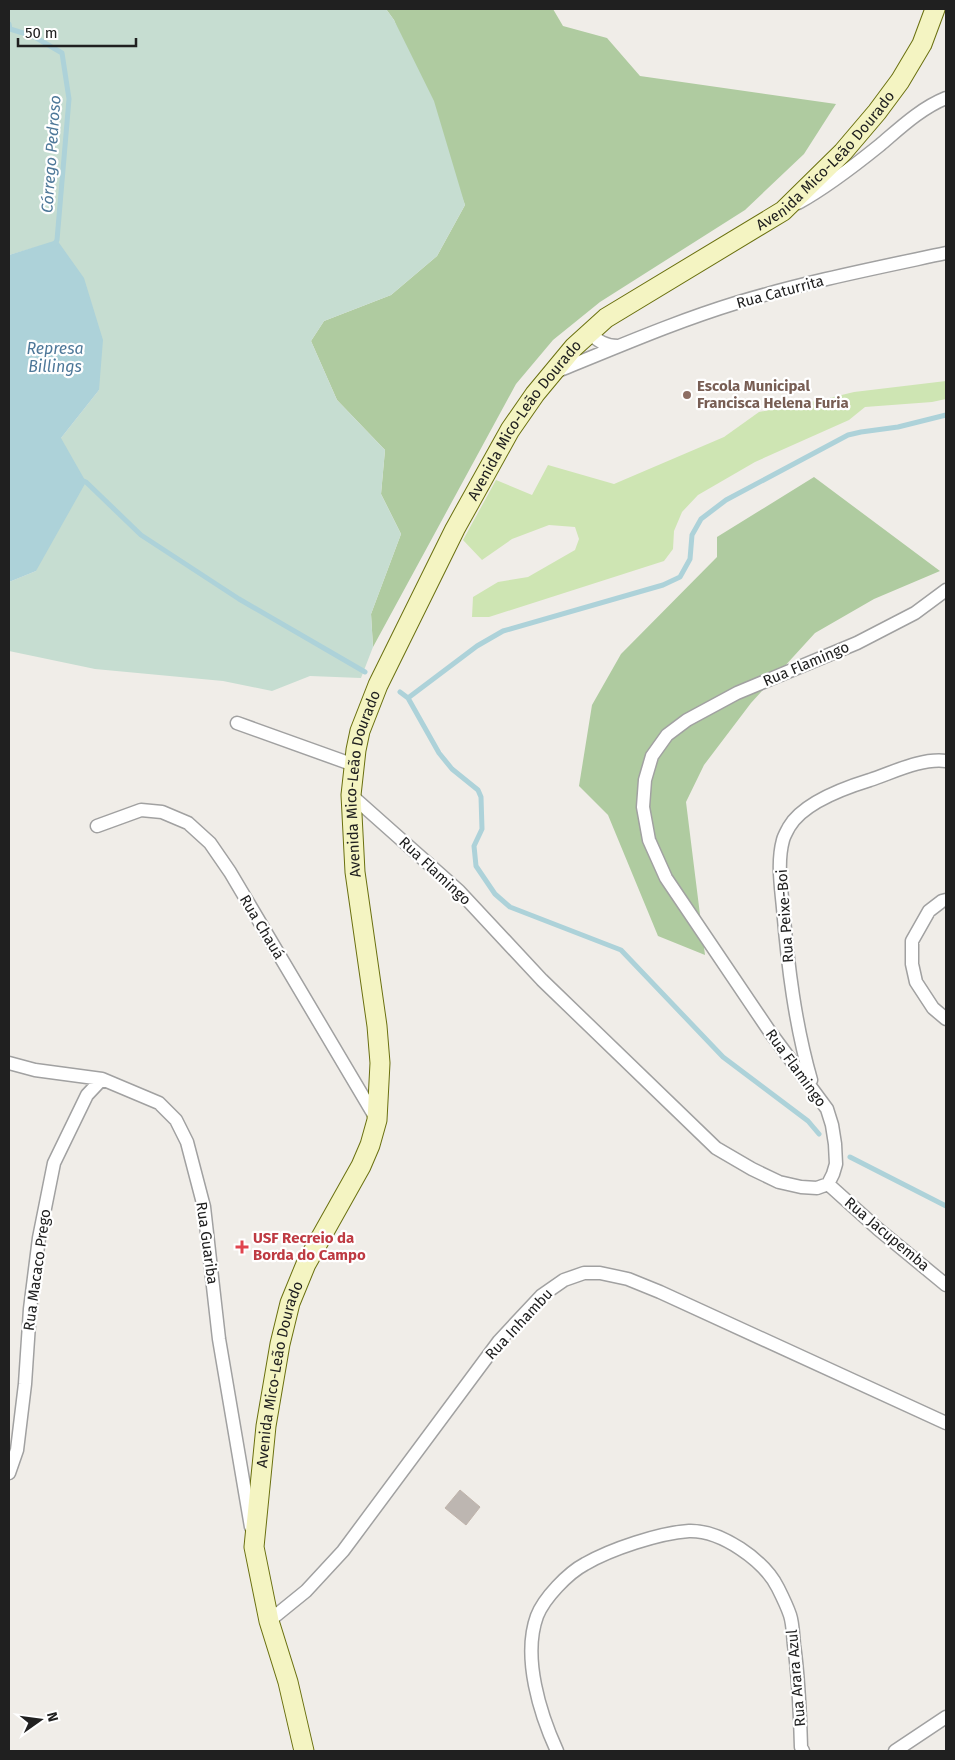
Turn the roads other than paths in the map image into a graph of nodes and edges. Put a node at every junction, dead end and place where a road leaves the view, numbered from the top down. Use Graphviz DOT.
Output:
graph roads {
  1 [pos="935,9"];
  2 [pos="946,98"];
  3 [pos="783,211"];
  4 [pos="946,253"];
  5 [pos="588,332"];
  6 [pos="618,346"];
  7 [pos="553,372"];
  8 [pos="946,590"];
  9 [pos="237,723"];
  10 [pos="946,761"];
  11 [pos="354,765"];
  12 [pos="351,795"];
  13 [pos="97,826"];
  14 [pos="946,900"];
  15 [pos="946,1019"];
  16 [pos="9,1063"];
  17 [pos="102,1080"];
  18 [pos="814,1089"];
  19 [pos="377,1120"];
  20 [pos="828,1184"];
  21 [pos="946,1285"];
  22 [pos="946,1423"];
  23 [pos="9,1472"];
  24 [pos="254,1547"];
  25 [pos="269,1621"];
  26 [pos="946,1717"];
  27 [pos="304,1751"];
  28 [pos="557,1751"];
  29 [pos="803,1751"];
  30 [pos="895,1751"];
  1 -- 3 [label="street, Avenida Mico-Leão Dourado"];
  2 -- 3 [label="street"];
  3 -- 5 [label="street, Avenida Mico-Leão Dourado"];
  4 -- 6 [label="street, Rua Caturrita"];
  5 -- 6 [label="street"];
  5 -- 7 [label="street, Avenida Mico-Leão Dourado"];
  6 -- 7 [label="street, Rua Caturrita"];
  7 -- 11 [label="street, Avenida Mico-Leão Dourado"];
  8 -- 18 [label="street, Rua Flamingo"];
  9 -- 11 [label="street"];
  10 -- 18 [label="street, Rua Peixe-Boi"];
  11 -- 12 [label="street, Avenida Mico-Leão Dourado"];
  12 -- 19 [label="street, Avenida Mico-Leão Dourado"];
  12 -- 20 [label="street, Rua Flamingo"];
  13 -- 19 [label="street, Rua Chauá"];
  14 -- 15 [label="street"];
  16 -- 17 [label="street, Rua Guariba"];
  17 -- 23 [label="street, Rua Macaco Prego"];
  17 -- 24 [label="street, Rua Guariba"];
  18 -- 20 [label="street, Rua Flamingo"];
  19 -- 24 [label="street, Avenida Mico-Leão Dourado"];
  20 -- 21 [label="street, Rua Jacupemba"];
  22 -- 25 [label="street, Rua Inhambu"];
  24 -- 25 [label="street, Avenida Mico-Leão Dourado"];
  25 -- 27 [label="street, Avenida Mico-Leão Dourado"];
  26 -- 30 [label="street"];
  28 -- 29 [label="street, Rua Arara Azul"];
}
